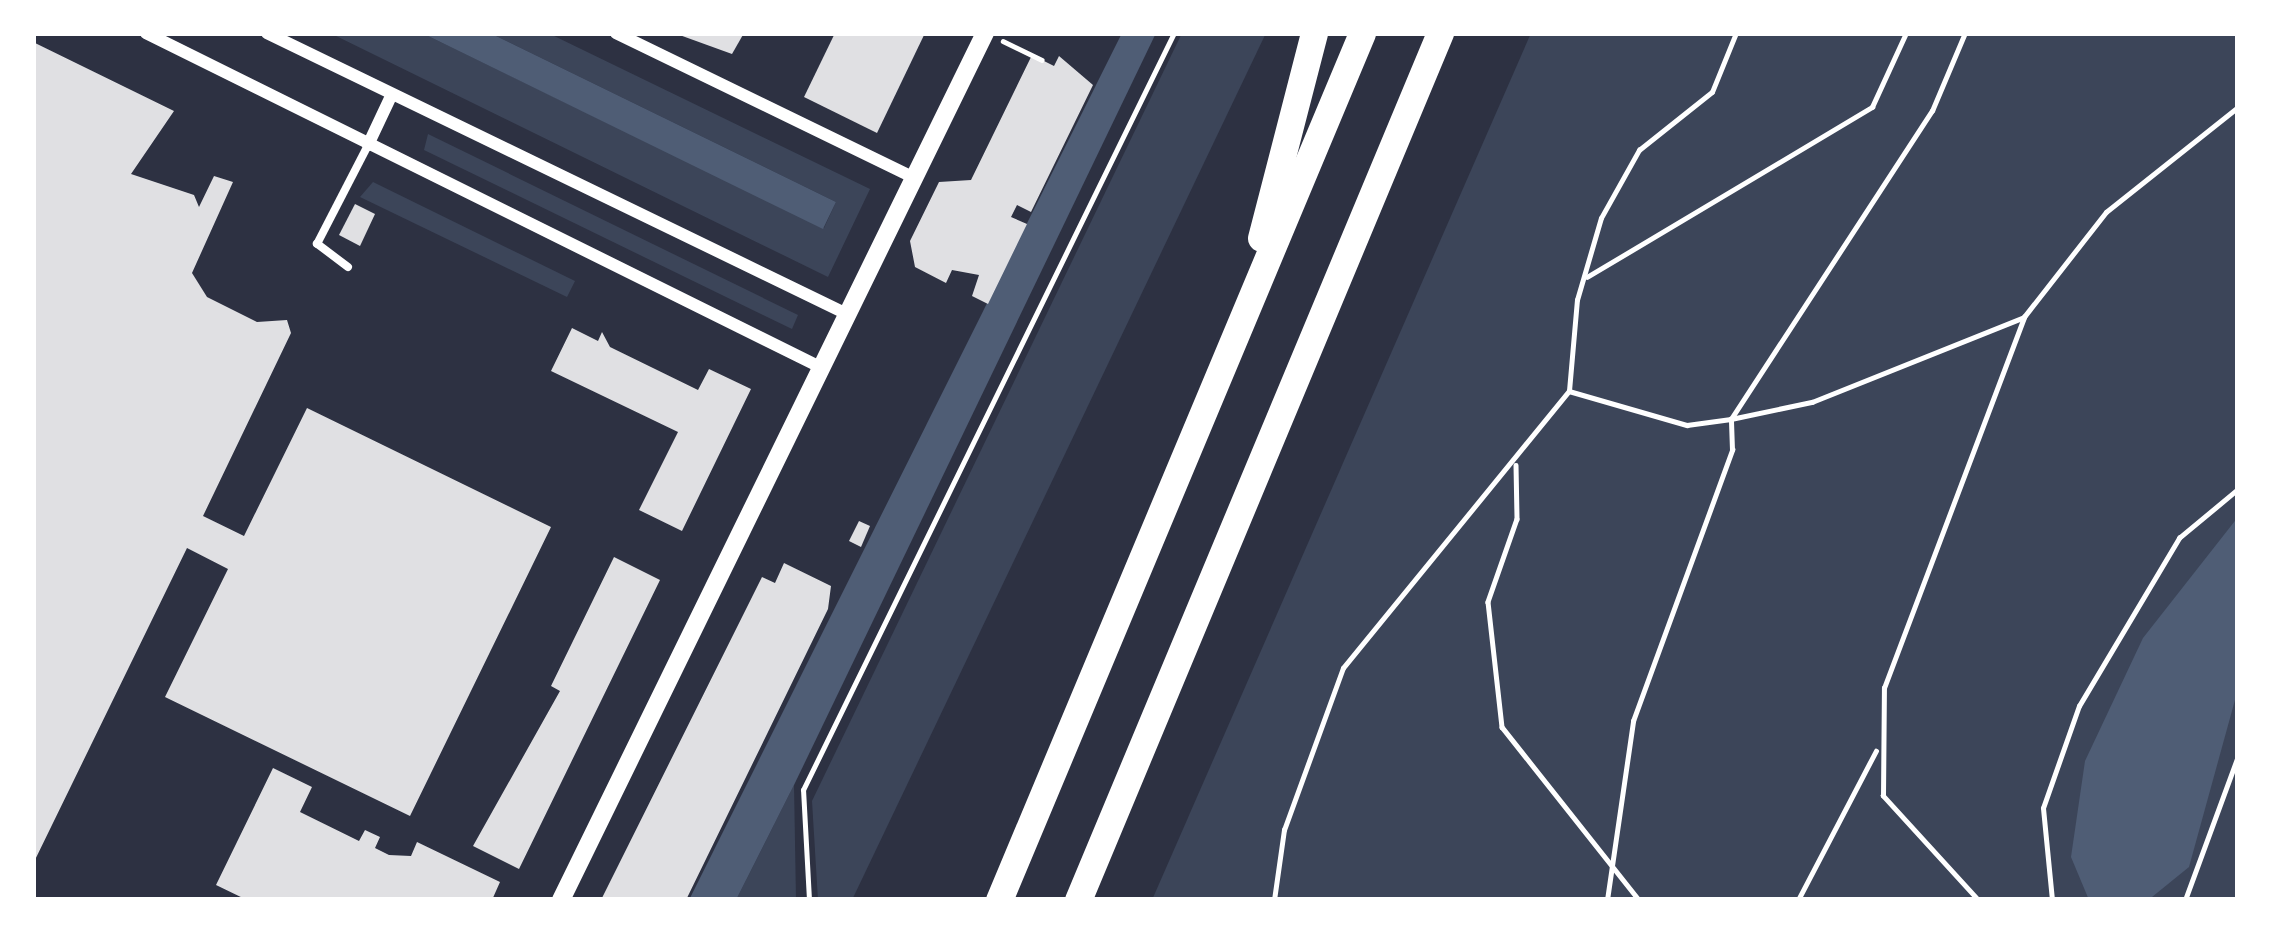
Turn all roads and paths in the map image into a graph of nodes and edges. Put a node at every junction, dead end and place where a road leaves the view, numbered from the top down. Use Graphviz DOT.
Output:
graph roads {
  1 [pos="146,33"];
  2 [pos="267,33"];
  3 [pos="616,33"];
  4 [pos="986,33"];
  5 [pos="1174,33"];
  6 [pos="1314,33"];
  7 [pos="1362,33"];
  8 [pos="1439,33"];
  9 [pos="1736,33"];
  10 [pos="1906,33"];
  11 [pos="1965,33"];
  12 [pos="1042,60"];
  13 [pos="392,94"];
  14 [pos="2238,107"];
  15 [pos="368,145"];
  16 [pos="914,178"];
  17 [pos="348,267"];
  18 [pos="1584,279"];
  19 [pos="847,314"];
  20 [pos="2024,317"];
  21 [pos="1240,323"];
  22 [pos="820,367"];
  23 [pos="1569,391"];
  24 [pos="1731,419"];
  25 [pos="1516,465"];
  26 [pos="2238,489"];
  27 [pos="1878,746"];
  28 [pos="2238,756"];
  29 [pos="1610,864"];
  30 [pos="561,900"];
  31 [pos="808,900"];
  32 [pos="999,900"];
  33 [pos="1078,900"];
  34 [pos="1274,900"];
  35 [pos="1607,900"];
  36 [pos="1639,900"];
  37 [pos="1798,900"];
  38 [pos="1978,900"];
  39 [pos="2052,900"];
  40 [pos="2185,900"];
  1 -- 15 [label="street"];
  2 -- 13 [label="street"];
  3 -- 16 [label="street"];
  4 -- 12 [label="path"];
  4 -- 16 [label="street"];
  5 -- 31 [label="path"];
  6 -- 21 [label="highway"];
  7 -- 21 [label="highway"];
  8 -- 33 [label="highway"];
  9 -- 18 [label="path"];
  10 -- 18 [label="path"];
  11 -- 24 [label="path"];
  13 -- 15 [label="street"];
  13 -- 19 [label="street"];
  14 -- 20 [label="path"];
  15 -- 17 [label="lane"];
  15 -- 22 [label="street"];
  16 -- 19 [label="street"];
  18 -- 23 [label="path"];
  19 -- 22 [label="street"];
  20 -- 24 [label="path"];
  20 -- 27 [label="path"];
  21 -- 32 [label="highway"];
  22 -- 30 [label="street"];
  23 -- 24 [label="path"];
  23 -- 25 [label="path"];
  24 -- 29 [label="path"];
  25 -- 29 [label="path"];
  25 -- 34 [label="path"];
  26 -- 39 [label="path"];
  27 -- 37 [label="path"];
  27 -- 38 [label="path"];
  28 -- 40 [label="path"];
  29 -- 35 [label="path"];
  29 -- 36 [label="path"];
}
